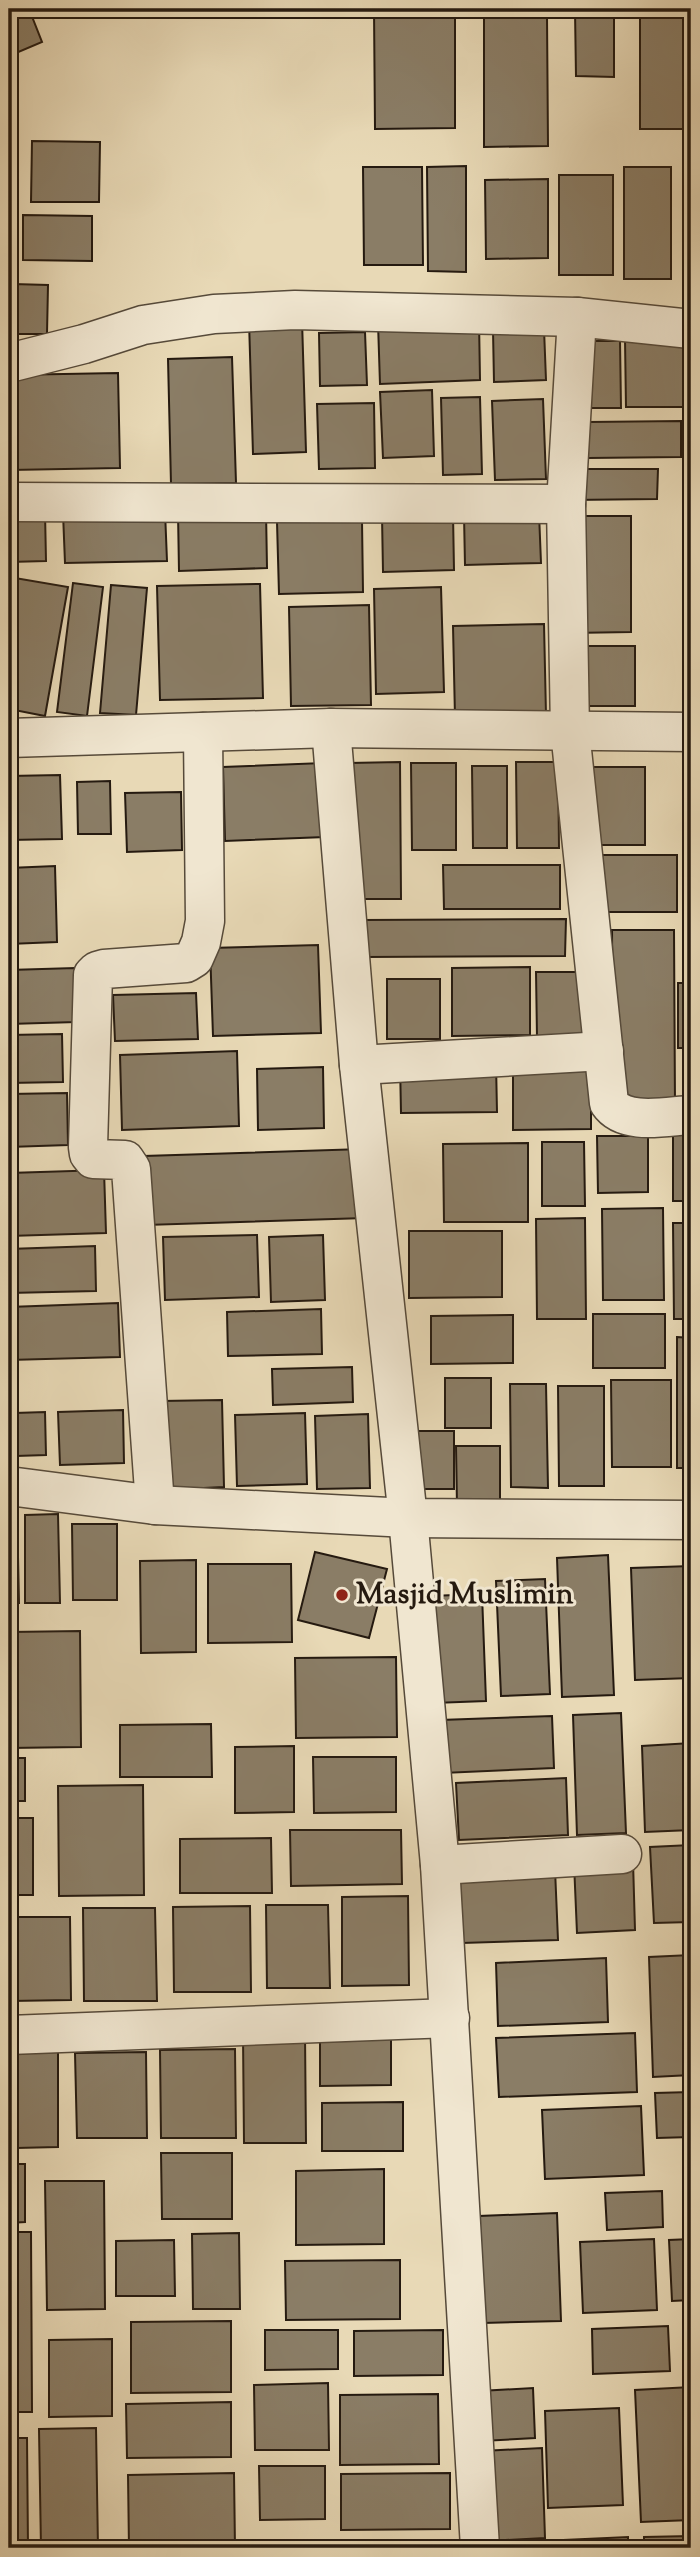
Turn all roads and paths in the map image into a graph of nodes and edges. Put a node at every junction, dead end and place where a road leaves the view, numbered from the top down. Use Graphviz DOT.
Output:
graph roads {
  1 [pos="577,317"];
  2 [pos="691,329"];
  3 [pos="9,363"];
  4 [pos="9,502"];
  5 [pos="566,504"];
  6 [pos="331,727"];
  7 [pos="570,731"];
  8 [pos="203,732"];
  9 [pos="691,732"];
  10 [pos="9,738"];
  11 [pos="604,1051"];
  12 [pos="359,1065"];
  13 [pos="691,1115"];
  14 [pos="9,1486"];
  15 [pos="155,1505"];
  16 [pos="408,1518"];
  17 [pos="691,1520"];
  18 [pos="622,1854"];
  19 [pos="440,1865"];
  20 [pos="450,2018"];
  21 [pos="9,2035"];
  22 [pos="480,2548"];
  1 -- 2 [label="street"];
  1 -- 3 [label="street"];
  1 -- 5 [label="street"];
  4 -- 5 [label="street"];
  5 -- 7 [label="street"];
  6 -- 7 [label="street"];
  6 -- 8 [label="street"];
  6 -- 12 [label="street"];
  7 -- 9 [label="street"];
  7 -- 11 [label="street"];
  8 -- 10 [label="street"];
  8 -- 15 [label="street"];
  11 -- 12 [label="street"];
  11 -- 13 [label="street"];
  12 -- 16 [label="street"];
  14 -- 15 [label="street"];
  15 -- 16 [label="street"];
  16 -- 17 [label="street"];
  16 -- 19 [label="street"];
  18 -- 19 [label="street"];
  19 -- 20 [label="street"];
  20 -- 21 [label="street"];
  20 -- 22 [label="street"];
}
